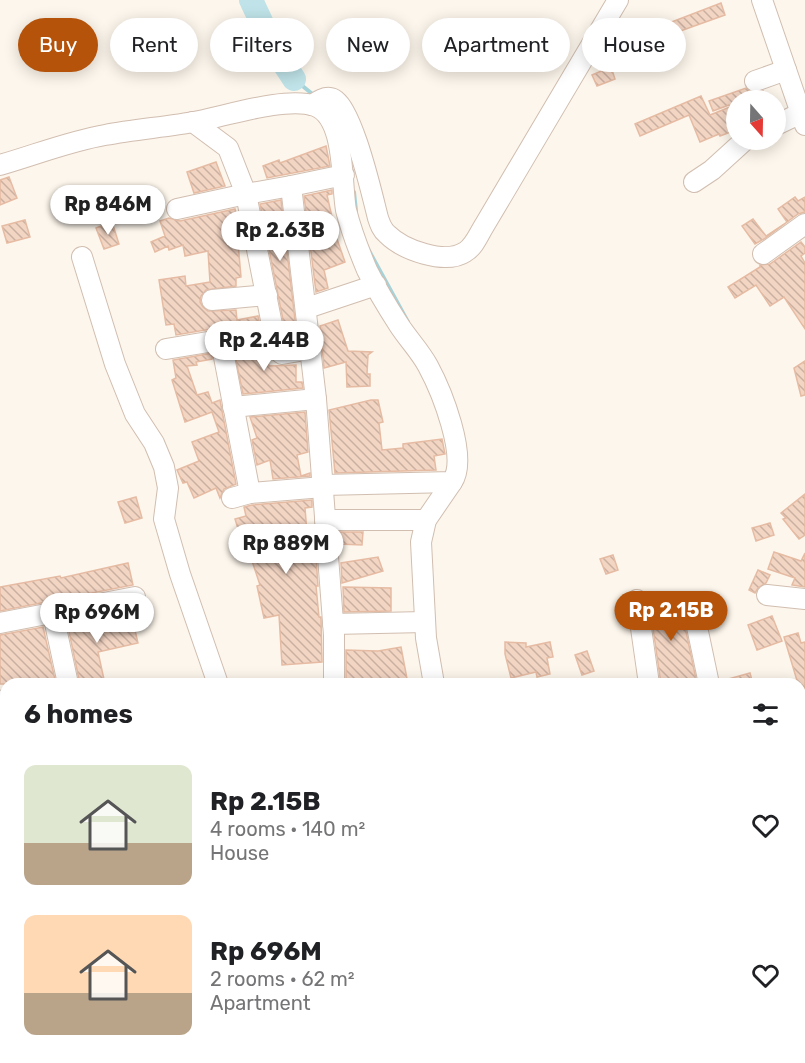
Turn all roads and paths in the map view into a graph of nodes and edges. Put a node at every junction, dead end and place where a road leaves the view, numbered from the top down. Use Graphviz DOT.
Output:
graph roads {
  1 [pos="618,0"];
  2 [pos="762,0"];
  3 [pos="786,70"];
  4 [pos="755,81"];
  5 [pos="317,102"];
  6 [pos="803,119"];
  7 [pos="193,122"];
  8 [pos="786,123"];
  9 [pos="734,150"];
  10 [pos="0,165"];
  11 [pos="344,175"];
  12 [pos="694,182"];
  13 [pos="291,186"];
  14 [pos="246,194"];
  15 [pos="177,209"];
  16 [pos="805,224"];
  17 [pos="763,254"];
  18 [pos="82,257"];
  19 [pos="376,285"];
  20 [pos="267,295"];
  21 [pos="212,300"];
  22 [pos="307,308"];
  23 [pos="274,331"];
  24 [pos="222,346"];
  25 [pos="166,349"];
  26 [pos="311,349"];
  27 [pos="316,399"];
  28 [pos="233,407"];
  29 [pos="452,482"];
  30 [pos="323,486"];
  31 [pos="326,520"];
  32 [pos="426,520"];
  33 [pos="766,595"];
  34 [pos="135,597"];
  35 [pos="805,598"];
  36 [pos="637,600"];
  37 [pos="692,603"];
  38 [pos="53,614"];
  39 [pos="425,622"];
  40 [pos="0,623"];
  41 [pos="333,624"];
  42 [pos="67,678"];
  43 [pos="216,678"];
  44 [pos="334,678"];
  45 [pos="433,678"];
  46 [pos="648,678"];
  47 [pos="708,678"];
  1 -- 5 [label="street"];
  2 -- 3 [label="street"];
  3 -- 4 [label="street"];
  3 -- 6 [label="street"];
  5 -- 7 [label="street"];
  5 -- 11 [label="street"];
  6 -- 8 [label="street"];
  7 -- 10 [label="street"];
  7 -- 14 [label="street"];
  9 -- 12 [label="street"];
  11 -- 13 [label="street"];
  11 -- 19 [label="street"];
  13 -- 14 [label="street"];
  13 -- 22 [label="street"];
  14 -- 15 [label="street"];
  14 -- 20 [label="street"];
  16 -- 17 [label="street"];
  18 -- 43 [label="street"];
  19 -- 22 [label="street"];
  19 -- 29 [label="street"];
  20 -- 21 [label="street"];
  20 -- 23 [label="street"];
  22 -- 26 [label="street"];
  23 -- 24 [label="street"];
  23 -- 26 [label="street"];
  24 -- 25 [label="street"];
  24 -- 28 [label="street"];
  26 -- 27 [label="street"];
  27 -- 28 [label="street"];
  27 -- 30 [label="street"];
  28 -- 30 [label="street"];
  29 -- 30 [label="street"];
  29 -- 32 [label="street"];
  30 -- 31 [label="street"];
  31 -- 32 [label="street"];
  31 -- 41 [label="street"];
  32 -- 39 [label="street"];
  33 -- 35 [label="street"];
  34 -- 38 [label="street"];
  36 -- 46 [label="street"];
  37 -- 47 [label="street"];
  38 -- 40 [label="street"];
  38 -- 42 [label="street"];
  39 -- 41 [label="street"];
  39 -- 45 [label="street"];
  41 -- 44 [label="street"];
}
